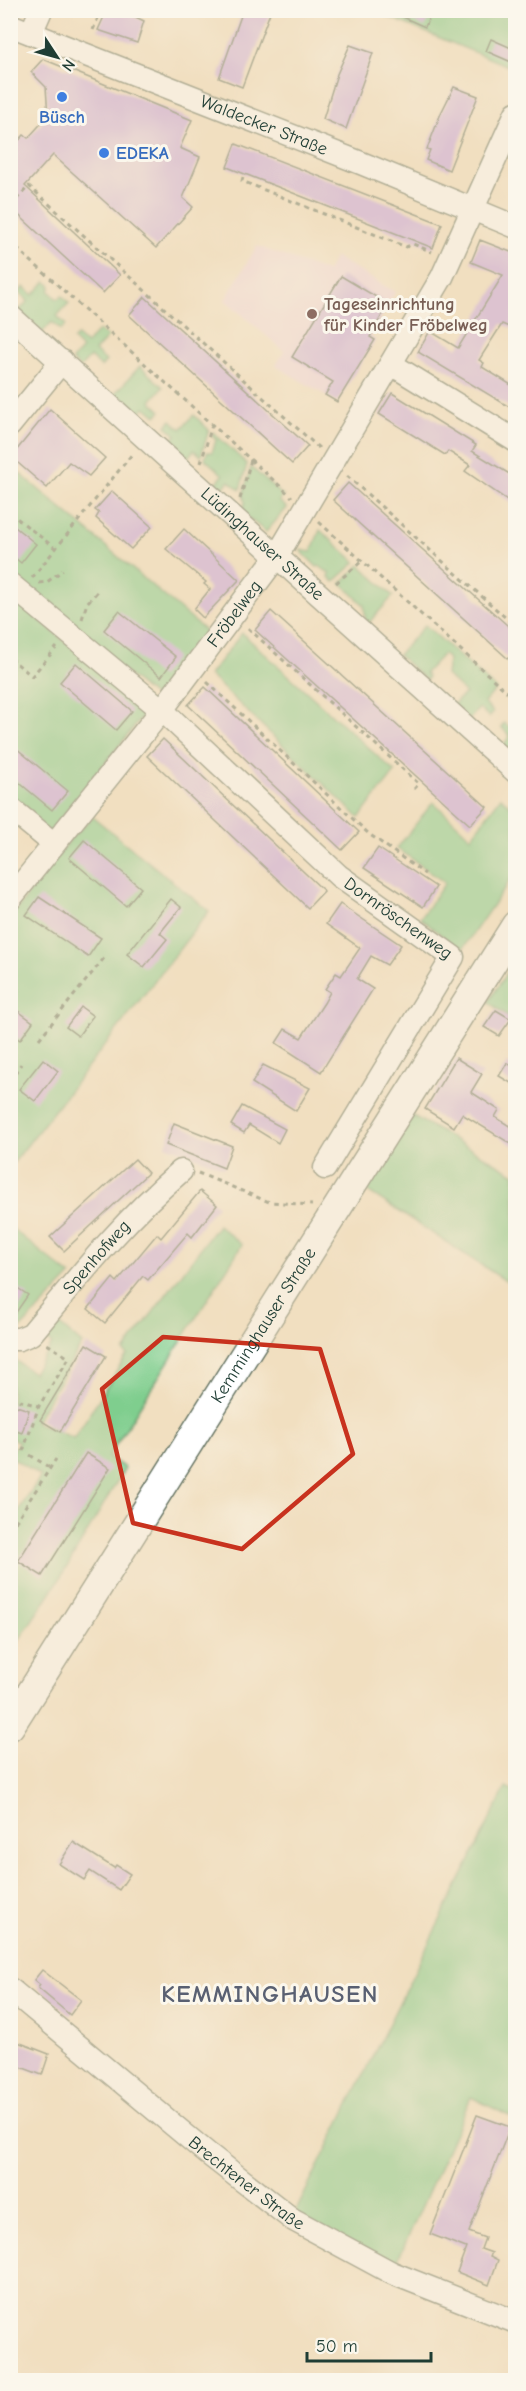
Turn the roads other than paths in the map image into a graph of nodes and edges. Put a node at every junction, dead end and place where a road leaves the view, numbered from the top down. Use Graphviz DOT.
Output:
graph roads {
  1 [pos="41,10"];
  2 [pos="21,29"];
  3 [pos="516,113"];
  4 [pos="474,209"];
  5 [pos="516,227"];
  6 [pos="10,316"];
  7 [pos="62,361"];
  8 [pos="391,364"];
  9 [pos="10,425"];
  10 [pos="516,441"];
  11 [pos="277,556"];
  12 [pos="10,584"];
  13 [pos="162,710"];
  14 [pos="516,772"];
  15 [pos="10,808"];
  16 [pos="54,843"];
  17 [pos="10,899"];
  18 [pos="516,925"];
  19 [pos="325,1168"];
  20 [pos="182,1171"];
  21 [pos="21,1337"];
  22 [pos="10,1726"];
  23 [pos="10,1989"];
  24 [pos="516,2322"];
  1 -- 2 [label="street"];
  2 -- 4 [label="street, Waldecker Straße"];
  3 -- 4 [label="street, Fröbelweg"];
  4 -- 5 [label="street, Waldecker Straße"];
  4 -- 8 [label="street, Fröbelweg"];
  6 -- 7 [label="street, Lüdinghauser Straße"];
  7 -- 9 [label="street"];
  7 -- 11 [label="street, Lüdinghauser Straße"];
  8 -- 10 [label="street"];
  8 -- 11 [label="street, Fröbelweg"];
  11 -- 13 [label="street, Fröbelweg"];
  11 -- 14 [label="street, Lüdinghauser Straße"];
  12 -- 13 [label="street"];
  13 -- 16 [label="street, Fröbelweg"];
  13 -- 19 [label="street, Dornröschenweg"];
  15 -- 16 [label="street"];
  16 -- 17 [label="street, Fröbelweg"];
  18 -- 22 [label="main road, Kemminghauser Straße"];
  20 -- 21 [label="street, Spenhofweg"];
  23 -- 24 [label="street, Brechtener Straße"];
}
